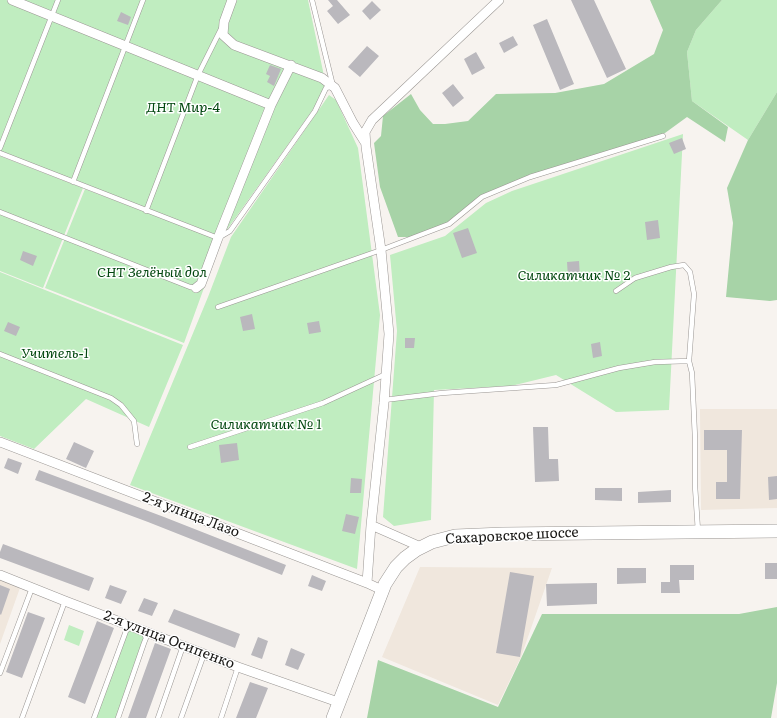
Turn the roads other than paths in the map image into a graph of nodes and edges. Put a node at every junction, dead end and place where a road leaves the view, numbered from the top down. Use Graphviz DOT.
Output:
graph roads {
  1 [pos="12,0"];
  2 [pos="58,0"];
  3 [pos="143,0"];
  4 [pos="232,0"];
  5 [pos="312,0"];
  6 [pos="499,0"];
  7 [pos="52,16"];
  8 [pos="224,22"];
  9 [pos="125,46"];
  10 [pos="291,65"];
  11 [pos="198,75"];
  12 [pos="333,86"];
  13 [pos="271,105"];
  14 [pos="664,136"];
  15 [pos="365,143"];
  16 [pos="0,148"];
  17 [pos="0,153"];
  18 [pos="73,182"];
  19 [pos="146,211"];
  20 [pos="0,212"];
  21 [pos="218,238"];
  22 [pos="381,250"];
  23 [pos="196,288"];
  24 [pos="616,291"];
  25 [pos="218,307"];
  26 [pos="0,354"];
  27 [pos="689,361"];
  28 [pos="386,374"];
  29 [pos="384,400"];
  30 [pos="0,442"];
  31 [pos="137,444"];
  32 [pos="190,447"];
  33 [pos="371,525"];
  34 [pos="698,531"];
  35 [pos="777,531"];
  36 [pos="421,547"];
  37 [pos="0,575"];
  38 [pos="367,583"];
  39 [pos="32,588"];
  40 [pos="382,590"];
  41 [pos="65,601"];
  42 [pos="140,629"];
  43 [pos="183,646"];
  44 [pos="204,654"];
  45 [pos="238,667"];
  46 [pos="0,673"];
  47 [pos="338,702"];
  48 [pos="22,718"];
  49 [pos="94,718"];
  50 [pos="118,718"];
  51 [pos="158,718"];
  52 [pos="181,718"];
  53 [pos="220,718"];
  54 [pos="333,718"];
  1 -- 7 [label="street"];
  2 -- 7 [label="lane"];
  3 -- 9 [label="lane"];
  4 -- 8 [label="street"];
  5 -- 12 [label="lane"];
  6 -- 15 [label="street"];
  7 -- 9 [label="street"];
  7 -- 16 [label="lane"];
  8 -- 10 [label="street"];
  8 -- 11 [label="lane"];
  9 -- 11 [label="street"];
  9 -- 18 [label="lane"];
  10 -- 12 [label="street"];
  10 -- 13 [label="street"];
  11 -- 13 [label="street"];
  11 -- 19 [label="lane"];
  12 -- 15 [label="street"];
  12 -- 21 [label="lane"];
  13 -- 21 [label="street"];
  14 -- 22 [label="lane"];
  15 -- 22 [label="street"];
  17 -- 18 [label="lane"];
  18 -- 19 [label="lane"];
  19 -- 21 [label="lane"];
  20 -- 23 [label="lane"];
  21 -- 23 [label="street"];
  22 -- 25 [label="lane"];
  22 -- 28 [label="street"];
  24 -- 27 [label="lane"];
  26 -- 31 [label="lane"];
  27 -- 29 [label="lane"];
  27 -- 34 [label="lane"];
  28 -- 29 [label="street"];
  28 -- 32 [label="lane"];
  29 -- 33 [label="street"];
  30 -- 38 [label="street, 2-я улица Лазо"];
  33 -- 36 [label="street"];
  33 -- 38 [label="street"];
  34 -- 35 [label="main road, Сахаровское шоссе"];
  34 -- 36 [label="main road, Сахаровское шоссе"];
  36 -- 40 [label="main road, Сахаровское шоссе"];
  37 -- 39 [label="street, 2-я улица Осипенко"];
  38 -- 40 [label="street, 2-я улица Лазо"];
  39 -- 41 [label="street, 2-я улица Осипенко"];
  39 -- 46 [label="lane"];
  40 -- 47 [label="main road, Сахаровское шоссе"];
  41 -- 42 [label="street, 2-я улица Осипенко"];
  41 -- 48 [label="lane"];
  42 -- 43 [label="street, 2-я улица Осипенко"];
  42 -- 49 [label="lane"];
  42 -- 50 [label="lane"];
  43 -- 44 [label="street, 2-я улица Осипенко"];
  43 -- 51 [label="lane"];
  44 -- 45 [label="street, 2-я улица Осипенко"];
  44 -- 52 [label="lane"];
  45 -- 47 [label="street, 2-я улица Осипенко"];
  45 -- 53 [label="lane"];
  47 -- 54 [label="main road, Сахаровское шоссе"];
}
